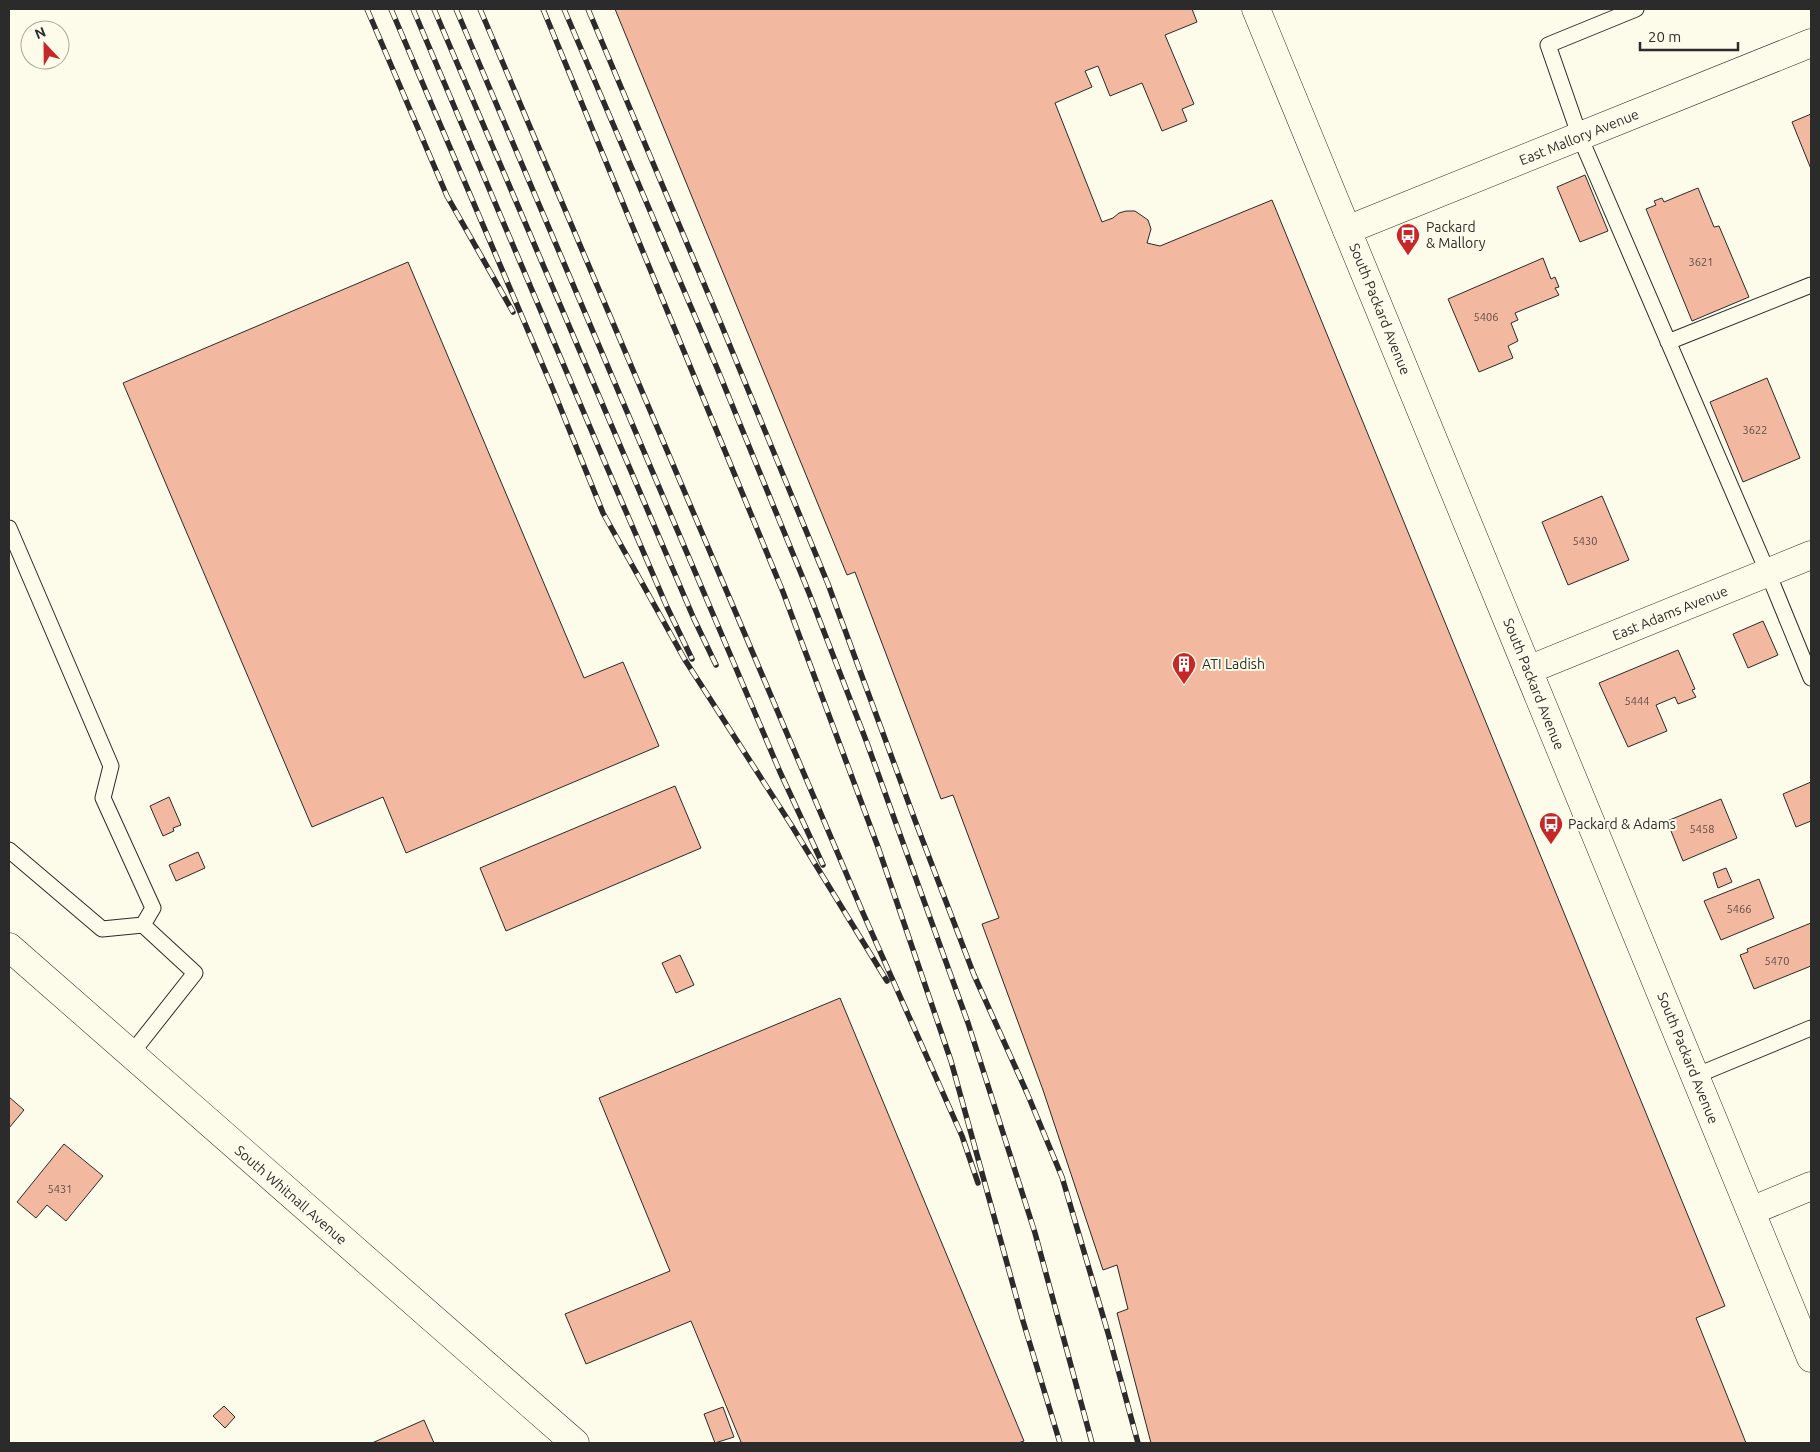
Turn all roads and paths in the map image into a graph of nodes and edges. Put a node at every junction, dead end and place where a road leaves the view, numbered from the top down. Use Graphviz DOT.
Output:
graph roads {
  1 [pos="1256,9"];
  2 [pos="1636,9"];
  3 [pos="1811,44"];
  4 [pos="1580,137"];
  5 [pos="1347,230"];
  6 [pos="1811,285"];
  7 [pos="1668,342"];
  8 [pos="9,528"];
  9 [pos="1811,555"];
  10 [pos="1768,573"];
  11 [pos="1528,670"];
  12 [pos="1811,678"];
  13 [pos="9,850"];
  14 [pos="143,924"];
  15 [pos="9,947"];
  16 [pos="1811,1028"];
  17 [pos="131,1054"];
  18 [pos="1695,1076"];
  19 [pos="1811,1186"];
  20 [pos="1751,1211"];
  21 [pos="1811,1358"];
  22 [pos="575,1443"];
  1 -- 5 [label="street, South Packard Avenue"];
  2 -- 4 [label="lane"];
  3 -- 4 [label="street, East Mallory Avenue"];
  4 -- 5 [label="street, East Mallory Avenue"];
  4 -- 7 [label="lane"];
  5 -- 11 [label="street, South Packard Avenue"];
  6 -- 7 [label="lane"];
  7 -- 10 [label="lane"];
  8 -- 14 [label="lane"];
  9 -- 10 [label="street, East Adams Avenue"];
  10 -- 11 [label="street, East Adams Avenue"];
  10 -- 12 [label="lane"];
  11 -- 18 [label="street, South Packard Avenue"];
  13 -- 14 [label="lane"];
  14 -- 17 [label="lane"];
  15 -- 17 [label="street, South Whitnall Avenue"];
  16 -- 18 [label="lane"];
  17 -- 22 [label="street, South Whitnall Avenue"];
  18 -- 20 [label="street, South Packard Avenue"];
  19 -- 20 [label="street"];
  20 -- 21 [label="street, South Packard Avenue"];
}
